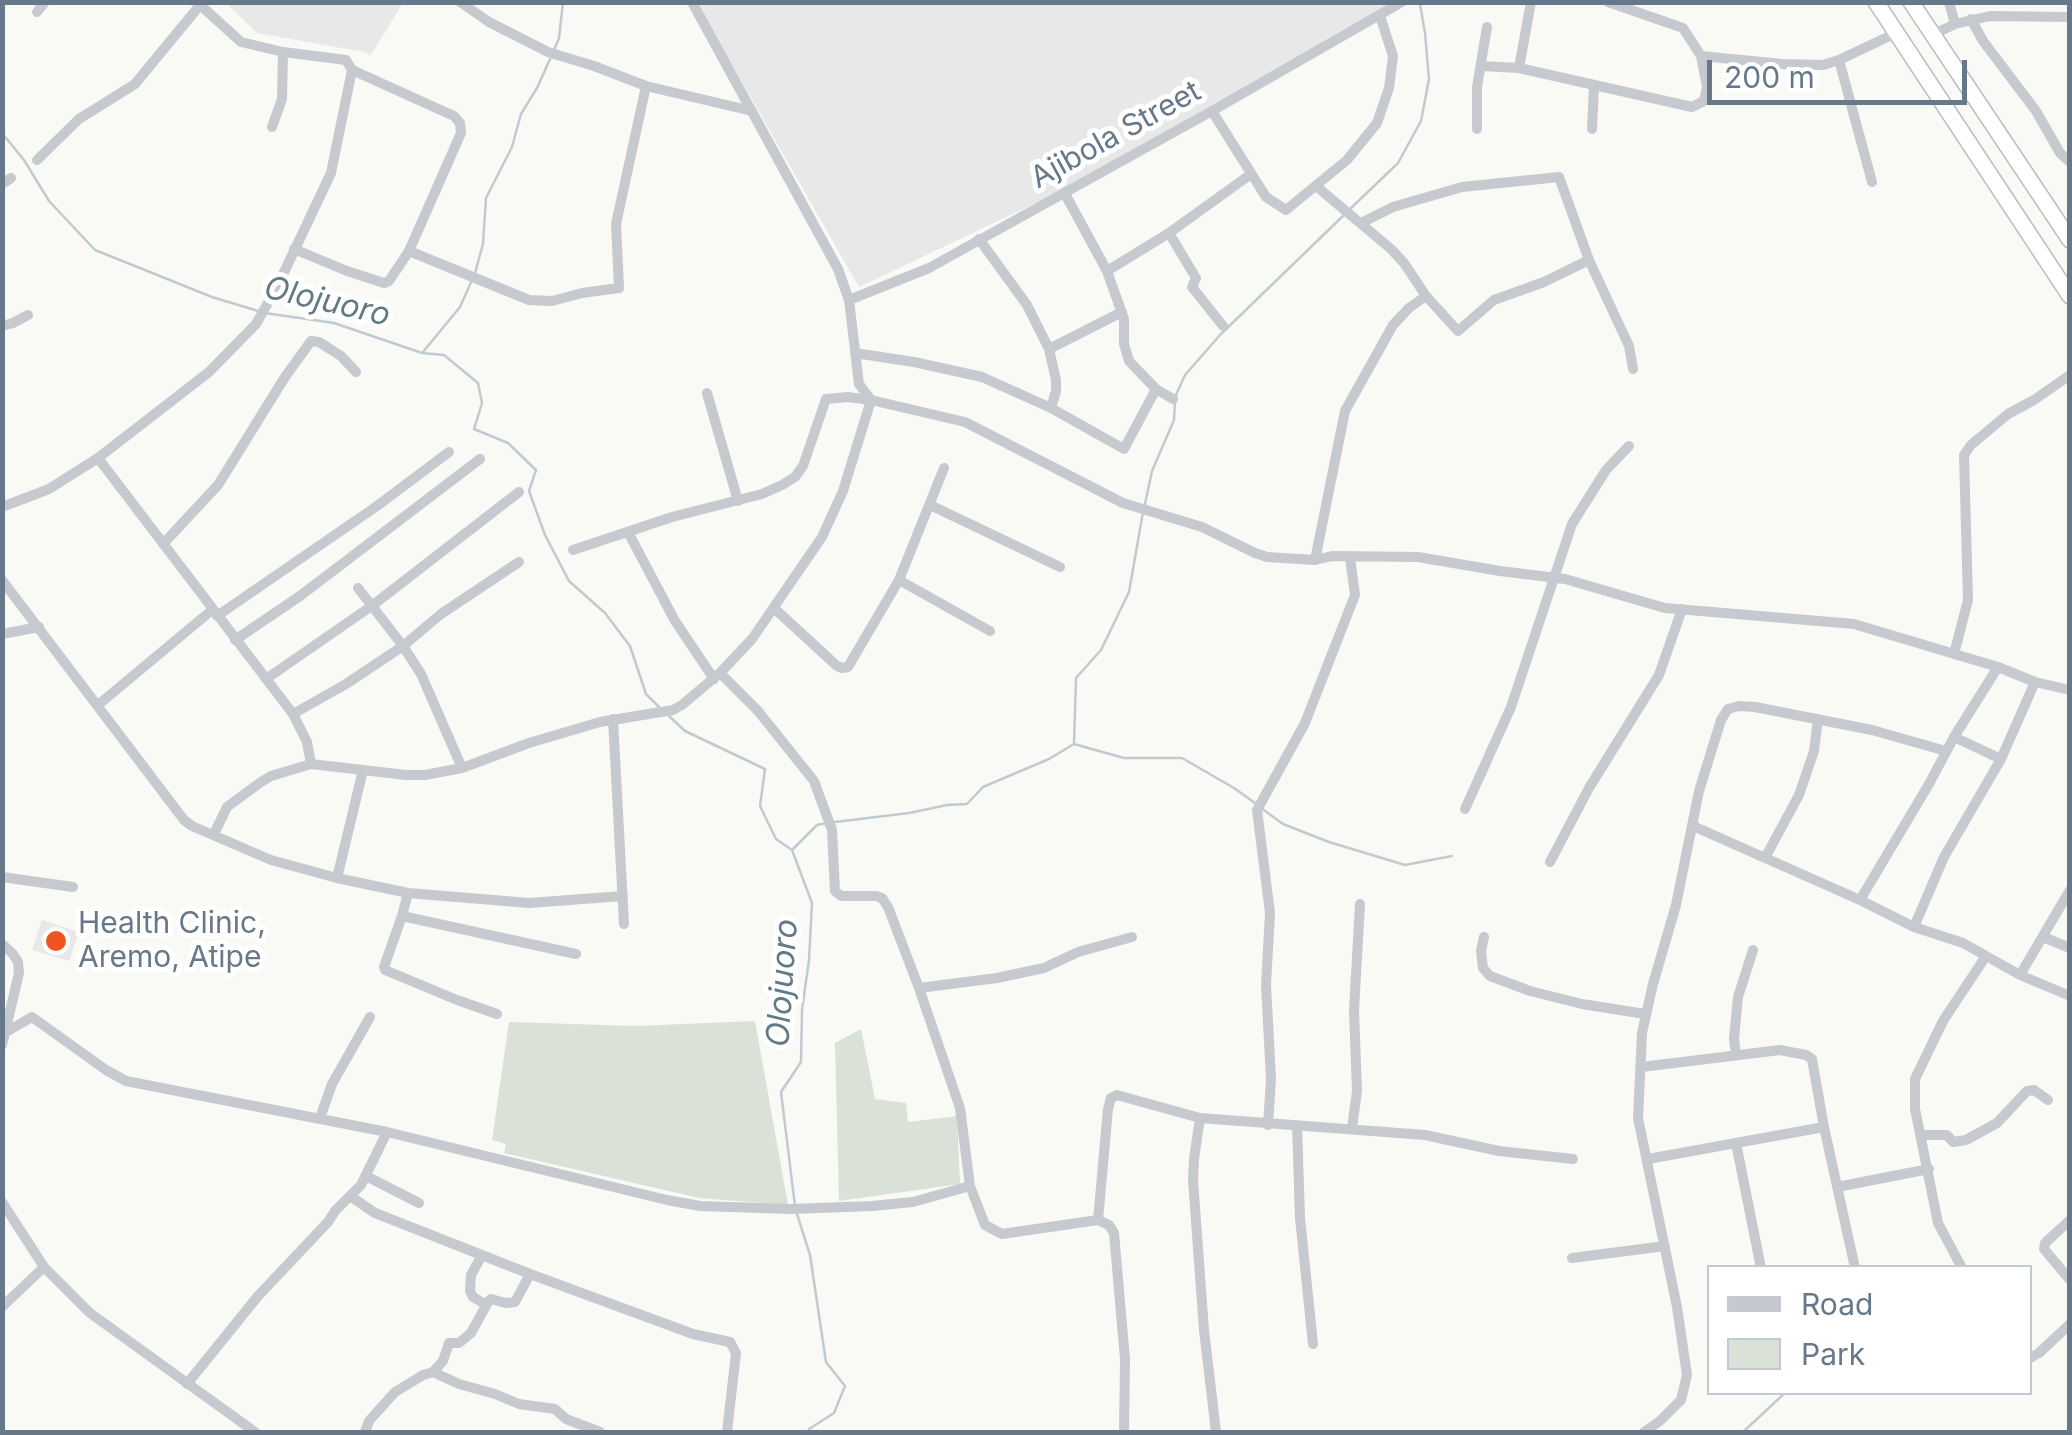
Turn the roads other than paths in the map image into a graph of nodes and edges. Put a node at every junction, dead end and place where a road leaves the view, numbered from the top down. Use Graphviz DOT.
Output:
graph roads {
  1 [pos="45,2"];
  2 [pos="460,2"];
  3 [pos="692,2"];
  4 [pos="1402,2"];
  5 [pos="1531,2"];
  6 [pos="1608,2"];
  7 [pos="1876,2"];
  8 [pos="1911,2"];
  9 [pos="1949,2"];
  10 [pos="199,4"];
  11 [pos="36,12"];
  12 [pos="1380,16"];
  13 [pos="2070,17"];
  14 [pos="1971,19"];
  15 [pos="1954,24"];
  16 [pos="1487,27"];
  17 [pos="1896,33"];
  18 [pos="1932,35"];
  19 [pos="283,52"];
  20 [pos="1701,56"];
  21 [pos="1839,60"];
  22 [pos="1481,66"];
  23 [pos="1520,68"];
  24 [pos="352,70"];
  25 [pos="646,86"];
  26 [pos="1594,86"];
  27 [pos="752,111"];
  28 [pos="1212,111"];
  29 [pos="272,127"];
  30 [pos="1592,128"];
  31 [pos="1477,129"];
  32 [pos="38,160"];
  33 [pos="2070,162"];
  34 [pos="1251,174"];
  35 [pos="1872,182"];
  36 [pos="1316,186"];
  37 [pos="1064,192"];
  38 [pos="1361,223"];
  39 [pos="1169,233"];
  40 [pos="979,240"];
  41 [pos="2070,240"];
  42 [pos="294,249"];
  43 [pos="409,251"];
  44 [pos="1589,260"];
  45 [pos="1107,271"];
  46 [pos="1426,296"];
  47 [pos="2070,296"];
  48 [pos="849,300"];
  49 [pos="1122,312"];
  50 [pos="2,314"];
  51 [pos="28,315"];
  52 [pos="8,325"];
  53 [pos="1223,326"];
  54 [pos="1050,349"];
  55 [pos="856,353"];
  56 [pos="1633,369"];
  57 [pos="356,372"];
  58 [pos="2070,375"];
  59 [pos="1156,388"];
  60 [pos="706,393"];
  61 [pos="1172,398"];
  62 [pos="871,400"];
  63 [pos="1051,408"];
  64 [pos="1629,446"];
  65 [pos="449,452"];
  66 [pos="98,458"];
  67 [pos="480,460"];
  68 [pos="944,468"];
  69 [pos="520,492"];
  70 [pos="738,501"];
  71 [pos="930,505"];
  72 [pos="2,507"];
  73 [pos="628,532"];
  74 [pos="163,544"];
  75 [pos="573,550"];
  76 [pos="1350,558"];
  77 [pos="1315,560"];
  78 [pos="519,562"];
  79 [pos="1060,567"];
  80 [pos="1554,577"];
  81 [pos="2,580"];
  82 [pos="899,580"];
  83 [pos="358,588"];
  84 [pos="372,606"];
  85 [pos="774,609"];
  86 [pos="1682,610"];
  87 [pos="214,613"];
  88 [pos="39,626"];
  89 [pos="990,630"];
  90 [pos="2,634"];
  91 [pos="236,640"];
  92 [pos="403,646"];
  93 [pos="1954,654"];
  94 [pos="1998,666"];
  95 [pos="717,676"];
  96 [pos="266,679"];
  97 [pos="2035,682"];
  98 [pos="2070,690"];
  99 [pos="98,706"];
  100 [pos="293,714"];
  101 [pos="1818,719"];
  102 [pos="613,720"];
  103 [pos="1954,737"];
  104 [pos="1946,752"];
  105 [pos="2001,759"];
  106 [pos="311,764"];
  107 [pos="462,768"];
  108 [pos="363,770"];
  109 [pos="1466,810"];
  110 [pos="1693,826"];
  111 [pos="214,834"];
  112 [pos="1764,858"];
  113 [pos="1550,862"];
  114 [pos="2,877"];
  115 [pos="338,878"];
  116 [pos="74,886"];
  117 [pos="2070,890"];
  118 [pos="408,893"];
  119 [pos="623,896"];
  120 [pos="1860,900"];
  121 [pos="1360,904"];
  122 [pos="402,916"];
  123 [pos="624,924"];
  124 [pos="1914,927"];
  125 [pos="1132,937"];
  126 [pos="1484,937"];
  127 [pos="2043,937"];
  128 [pos="2,944"];
  129 [pos="2070,948"];
  130 [pos="1754,950"];
  131 [pos="576,954"];
  132 [pos="1986,956"];
  133 [pos="2020,975"];
  134 [pos="919,988"];
  135 [pos="2070,996"];
  136 [pos="497,1014"];
  137 [pos="1645,1014"];
  138 [pos="370,1017"];
  139 [pos="6,1032"];
  140 [pos="2,1045"];
  141 [pos="1736,1054"];
  142 [pos="1641,1067"];
  143 [pos="2048,1100"];
  144 [pos="320,1118"];
  145 [pos="1200,1118"];
  146 [pos="1268,1125"];
  147 [pos="1297,1125"];
  148 [pos="1824,1127"];
  149 [pos="1352,1128"];
  150 [pos="387,1132"];
  151 [pos="1921,1135"];
  152 [pos="1736,1144"];
  153 [pos="1573,1159"];
  154 [pos="1648,1159"];
  155 [pos="1928,1169"];
  156 [pos="366,1176"];
  157 [pos="970,1186"];
  158 [pos="1836,1187"];
  159 [pos="350,1196"];
  160 [pos="2,1202"];
  161 [pos="419,1202"];
  162 [pos="1098,1220"];
  163 [pos="2070,1220"];
  164 [pos="1665,1246"];
  165 [pos="482,1255"];
  166 [pos="1572,1258"];
  167 [pos="1760,1265"];
  168 [pos="1855,1265"];
  169 [pos="1960,1265"];
  170 [pos="44,1267"];
  171 [pos="530,1274"];
  172 [pos="2070,1280"];
  173 [pos="485,1304"];
  174 [pos="2,1307"];
  175 [pos="2070,1324"];
  176 [pos="1314,1344"];
  177 [pos="2032,1357"];
  178 [pos="433,1372"];
  179 [pos="187,1384"];
  180 [pos="249,1431"];
  181 [pos="365,1432"];
  182 [pos="600,1432"];
  183 [pos="726,1432"];
  184 [pos="1124,1432"];
  185 [pos="1216,1432"];
  186 [pos="1644,1432"];
  1 -- 11 [label="street"];
  2 -- 25 [label="street"];
  3 -- 27 [label="street"];
  4 -- 12 [label="street, Ajibola Street"];
  5 -- 23 [label="street"];
  6 -- 20 [label="street"];
  7 -- 17 [label="highway"];
  8 -- 18 [label="highway"];
  9 -- 15 [label="street"];
  10 -- 19 [label="street"];
  10 -- 32 [label="street"];
  12 -- 28 [label="street, Ajibola Street"];
  12 -- 36 [label="street"];
  13 -- 14 [label="street"];
  14 -- 15 [label="street"];
  14 -- 33 [label="street"];
  15 -- 18 [label="street"];
  16 -- 22 [label="street"];
  17 -- 21 [label="street"];
  17 -- 47 [label="highway"];
  18 -- 41 [label="highway"];
  19 -- 24 [label="street"];
  19 -- 29 [label="street"];
  20 -- 21 [label="street"];
  20 -- 26 [label="street"];
  21 -- 35 [label="street"];
  22 -- 23 [label="street"];
  22 -- 31 [label="street"];
  23 -- 26 [label="street"];
  24 -- 42 [label="street"];
  24 -- 43 [label="street"];
  25 -- 27 [label="street"];
  25 -- 43 [label="street"];
  26 -- 30 [label="street"];
  27 -- 48 [label="street"];
  28 -- 34 [label="street"];
  28 -- 37 [label="street, Ajibola Street"];
  34 -- 36 [label="street"];
  34 -- 39 [label="street"];
  36 -- 38 [label="street"];
  37 -- 40 [label="street, Ajibola Street"];
  37 -- 45 [label="street"];
  38 -- 44 [label="street"];
  38 -- 46 [label="street"];
  39 -- 45 [label="street"];
  39 -- 53 [label="street"];
  40 -- 48 [label="street, Ajibola Street"];
  40 -- 54 [label="street"];
  42 -- 43 [label="street"];
  42 -- 66 [label="street"];
  44 -- 46 [label="street"];
  44 -- 56 [label="street"];
  45 -- 49 [label="street"];
  46 -- 77 [label="street"];
  48 -- 55 [label="street"];
  49 -- 54 [label="street"];
  49 -- 59 [label="street"];
  50 -- 52 [label="street"];
  51 -- 52 [label="street"];
  54 -- 63 [label="street"];
  55 -- 62 [label="street"];
  55 -- 63 [label="street"];
  57 -- 74 [label="street"];
  58 -- 93 [label="street"];
  59 -- 61 [label="street"];
  59 -- 63 [label="street"];
  60 -- 70 [label="street"];
  62 -- 70 [label="street"];
  62 -- 77 [label="street"];
  62 -- 85 [label="street"];
  64 -- 80 [label="street"];
  65 -- 87 [label="street"];
  66 -- 72 [label="street"];
  66 -- 74 [label="street"];
  67 -- 91 [label="street"];
  68 -- 71 [label="street"];
  69 -- 84 [label="street"];
  70 -- 73 [label="street"];
  71 -- 79 [label="street"];
  71 -- 82 [label="street"];
  73 -- 75 [label="street"];
  73 -- 95 [label="street"];
  74 -- 87 [label="street"];
  76 -- 77 [label="street"];
  76 -- 80 [label="street"];
  76 -- 146 [label="street"];
  78 -- 92 [label="street"];
  80 -- 86 [label="street"];
  80 -- 109 [label="street"];
  81 -- 88 [label="street"];
  82 -- 85 [label="street"];
  82 -- 89 [label="street"];
  83 -- 84 [label="street"];
  84 -- 92 [label="street"];
  84 -- 96 [label="street"];
  85 -- 95 [label="street"];
  86 -- 93 [label="street"];
  86 -- 113 [label="street"];
  87 -- 91 [label="street"];
  87 -- 99 [label="street"];
  88 -- 90 [label="street"];
  88 -- 99 [label="street"];
  91 -- 96 [label="street"];
  92 -- 100 [label="street"];
  92 -- 107 [label="street"];
  93 -- 94 [label="street"];
  94 -- 97 [label="street"];
  94 -- 103 [label="street"];
  95 -- 102 [label="street"];
  95 -- 134 [label="street"];
  96 -- 100 [label="street"];
  97 -- 98 [label="street"];
  97 -- 105 [label="street"];
  99 -- 111 [label="street"];
  100 -- 106 [label="street"];
  101 -- 104 [label="street"];
  101 -- 110 [label="street"];
  101 -- 112 [label="street"];
  102 -- 107 [label="street"];
  102 -- 119 [label="street"];
  103 -- 104 [label="street"];
  103 -- 105 [label="street"];
  104 -- 120 [label="street"];
  105 -- 124 [label="street"];
  106 -- 108 [label="street"];
  106 -- 111 [label="street"];
  107 -- 108 [label="street"];
  108 -- 115 [label="street"];
  110 -- 112 [label="street"];
  110 -- 137 [label="street"];
  111 -- 115 [label="street"];
  112 -- 120 [label="street"];
  114 -- 116 [label="street"];
  115 -- 118 [label="street"];
  117 -- 127 [label="street"];
  118 -- 119 [label="street"];
  118 -- 122 [label="street"];
  119 -- 123 [label="street"];
  120 -- 124 [label="street"];
  121 -- 149 [label="street"];
  122 -- 131 [label="street"];
  122 -- 136 [label="street"];
  124 -- 132 [label="street"];
  125 -- 134 [label="street"];
  126 -- 137 [label="street"];
  127 -- 129 [label="street"];
  127 -- 133 [label="street"];
  128 -- 139 [label="street"];
  130 -- 141 [label="street"];
  132 -- 133 [label="street"];
  132 -- 151 [label="street"];
  133 -- 135 [label="street"];
  134 -- 157 [label="street"];
  137 -- 142 [label="street"];
  138 -- 144 [label="street"];
  139 -- 140 [label="street"];
  139 -- 144 [label="street"];
  141 -- 142 [label="street"];
  141 -- 148 [label="street"];
  142 -- 154 [label="street"];
  143 -- 151 [label="street"];
  144 -- 150 [label="street"];
  145 -- 146 [label="street"];
  145 -- 162 [label="street"];
  145 -- 185 [label="street"];
  146 -- 147 [label="street"];
  147 -- 149 [label="street"];
  147 -- 176 [label="street"];
  148 -- 152 [label="street"];
  148 -- 158 [label="street"];
  149 -- 153 [label="street"];
  150 -- 156 [label="street"];
  150 -- 157 [label="street"];
  151 -- 155 [label="street"];
  152 -- 154 [label="street"];
  152 -- 167 [label="street"];
  154 -- 164 [label="street"];
  155 -- 158 [label="street"];
  155 -- 169 [label="street"];
  156 -- 159 [label="street"];
  156 -- 161 [label="street"];
  157 -- 162 [label="street"];
  158 -- 168 [label="street"];
  159 -- 165 [label="street"];
  159 -- 179 [label="street"];
  160 -- 170 [label="street"];
  162 -- 184 [label="street"];
  163 -- 172 [label="street"];
  164 -- 166 [label="street"];
  164 -- 186 [label="street"];
  165 -- 171 [label="street"];
  165 -- 173 [label="street"];
  170 -- 174 [label="street"];
  170 -- 179 [label="street"];
  171 -- 173 [label="street"];
  171 -- 183 [label="street"];
  173 -- 178 [label="street"];
  175 -- 177 [label="street"];
  178 -- 181 [label="street"];
  178 -- 182 [label="street"];
  179 -- 180 [label="street"];
}
